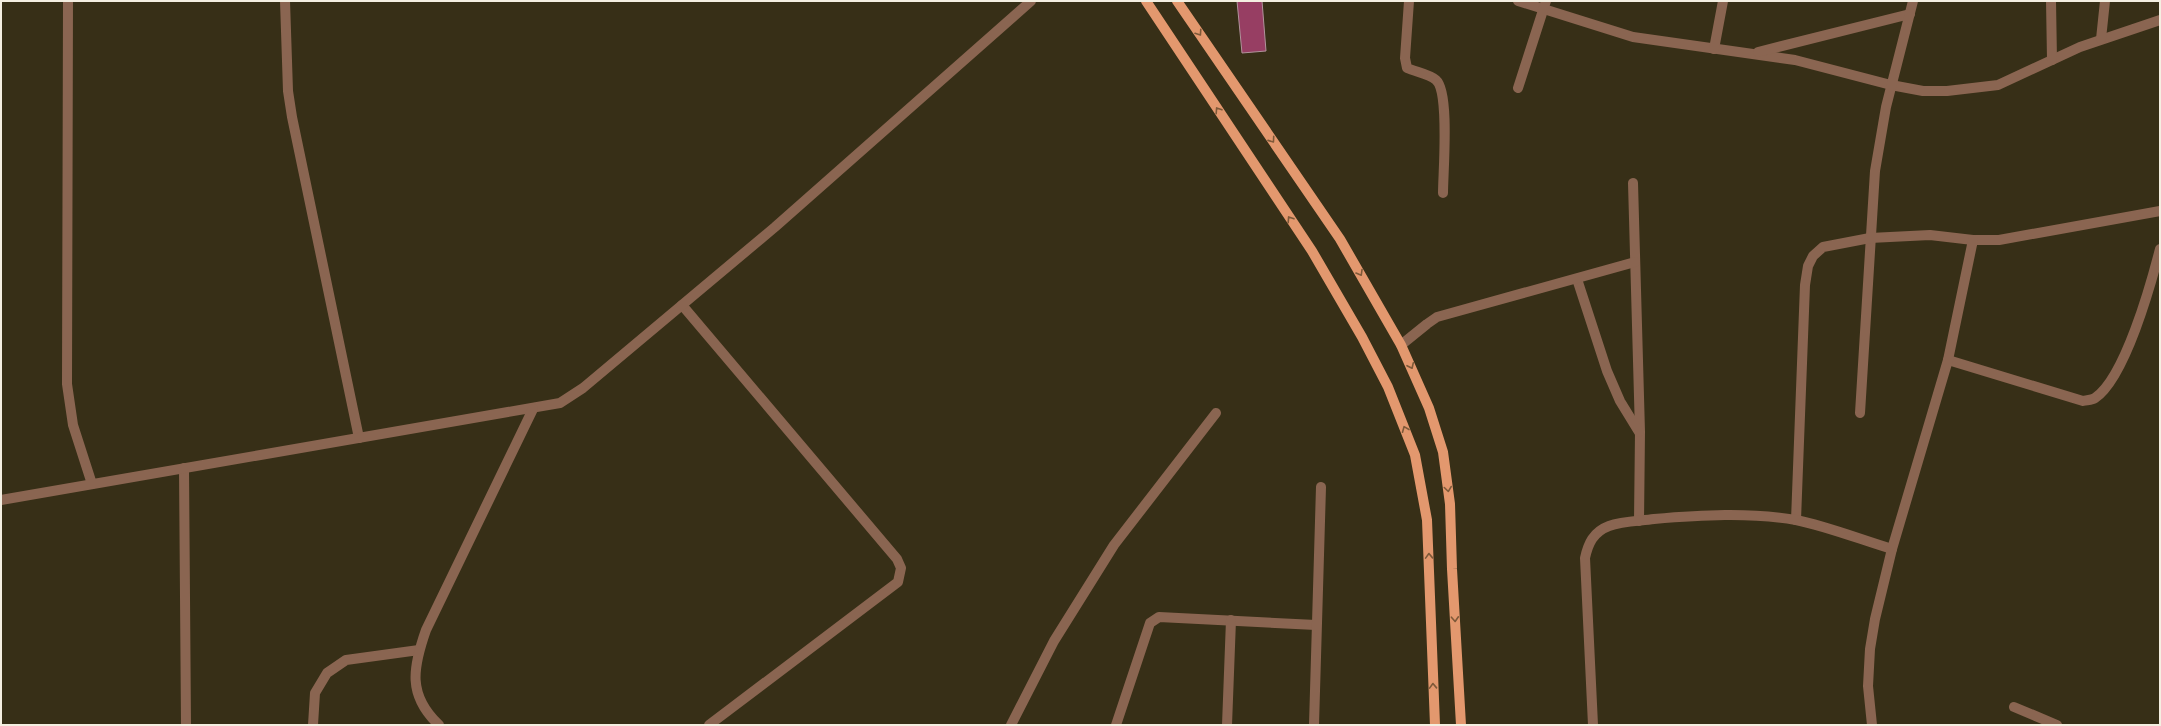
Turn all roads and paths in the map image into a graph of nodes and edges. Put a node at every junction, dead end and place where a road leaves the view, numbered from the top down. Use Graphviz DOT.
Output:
graph roads {
  1 [pos="68,1"];
  2 [pos="285,1"];
  3 [pos="1031,1"];
  4 [pos="1146,1"];
  5 [pos="1177,1"];
  6 [pos="1410,1"];
  7 [pos="1518,1"];
  8 [pos="1723,1"];
  9 [pos="1913,1"];
  10 [pos="2050,1"];
  11 [pos="2105,1"];
  12 [pos="1546,5"];
  13 [pos="1910,14"];
  14 [pos="2160,20"];
  15 [pos="2101,39"];
  16 [pos="1714,49"];
  17 [pos="1752,54"];
  18 [pos="2052,60"];
  19 [pos="1891,85"];
  20 [pos="1518,88"];
  21 [pos="1633,183"];
  22 [pos="1442,193"];
  23 [pos="2160,211"];
  24 [pos="1870,238"];
  25 [pos="1973,240"];
  26 [pos="2160,248"];
  27 [pos="1635,262"];
  28 [pos="1577,279"];
  29 [pos="682,305"];
  30 [pos="1401,345"];
  31 [pos="1948,360"];
  32 [pos="532,409"];
  33 [pos="1216,413"];
  34 [pos="1860,413"];
  35 [pos="1640,432"];
  36 [pos="359,438"];
  37 [pos="184,468"];
  38 [pos="92,484"];
  39 [pos="1321,487"];
  40 [pos="1,500"];
  41 [pos="1796,520"];
  42 [pos="1639,521"];
  43 [pos="1892,549"];
  44 [pos="1231,620"];
  45 [pos="1316,625"];
  46 [pos="419,650"];
  47 [pos="2014,707"];
  48 [pos="186,725"];
  49 [pos="313,725"];
  50 [pos="439,725"];
  51 [pos="709,725"];
  52 [pos="1011,725"];
  53 [pos="1116,725"];
  54 [pos="1227,725"];
  55 [pos="1314,725"];
  56 [pos="1435,725"];
  57 [pos="1461,725"];
  58 [pos="1593,725"];
  59 [pos="1872,725"];
  60 [pos="2058,725"];
  1 -- 38 [label="street"];
  2 -- 36 [label="street"];
  3 -- 29 [label="street"];
  56 -- 4 [label="main road, one-way"];
  5 -- 30 [label="main road, one-way"];
  6 -- 22 [label="street"];
  7 -- 12 [label="street"];
  8 -- 16 [label="street"];
  9 -- 13 [label="street"];
  10 -- 18 [label="street"];
  11 -- 15 [label="street"];
  12 -- 16 [label="street"];
  12 -- 20 [label="street"];
  13 -- 17 [label="street"];
  13 -- 19 [label="street"];
  14 -- 15 [label="street"];
  15 -- 18 [label="street"];
  16 -- 17 [label="street"];
  17 -- 19 [label="street"];
  18 -- 19 [label="street"];
  19 -- 24 [label="street"];
  21 -- 27 [label="street"];
  23 -- 25 [label="street"];
  24 -- 25 [label="street"];
  24 -- 34 [label="street"];
  24 -- 41 [label="street"];
  25 -- 31 [label="street"];
  26 -- 31 [label="street"];
  27 -- 28 [label="street"];
  27 -- 35 [label="street"];
  28 -- 30 [label="street"];
  28 -- 35 [label="street"];
  29 -- 32 [label="street"];
  29 -- 51 [label="street"];
  30 -- 57 [label="main road, one-way"];
  31 -- 43 [label="street"];
  32 -- 36 [label="street"];
  32 -- 46 [label="street"];
  33 -- 52 [label="street"];
  35 -- 42 [label="street"];
  36 -- 37 [label="street"];
  37 -- 38 [label="street"];
  37 -- 48 [label="street"];
  38 -- 40 [label="street"];
  39 -- 45 [label="street"];
  41 -- 42 [label="street"];
  41 -- 43 [label="street"];
  42 -- 58 [label="street"];
  43 -- 59 [label="street"];
  44 -- 45 [label="street"];
  44 -- 53 [label="street"];
  44 -- 54 [label="street"];
  45 -- 55 [label="street"];
  46 -- 49 [label="street"];
  46 -- 50 [label="street"];
  47 -- 60 [label="street"];
}
